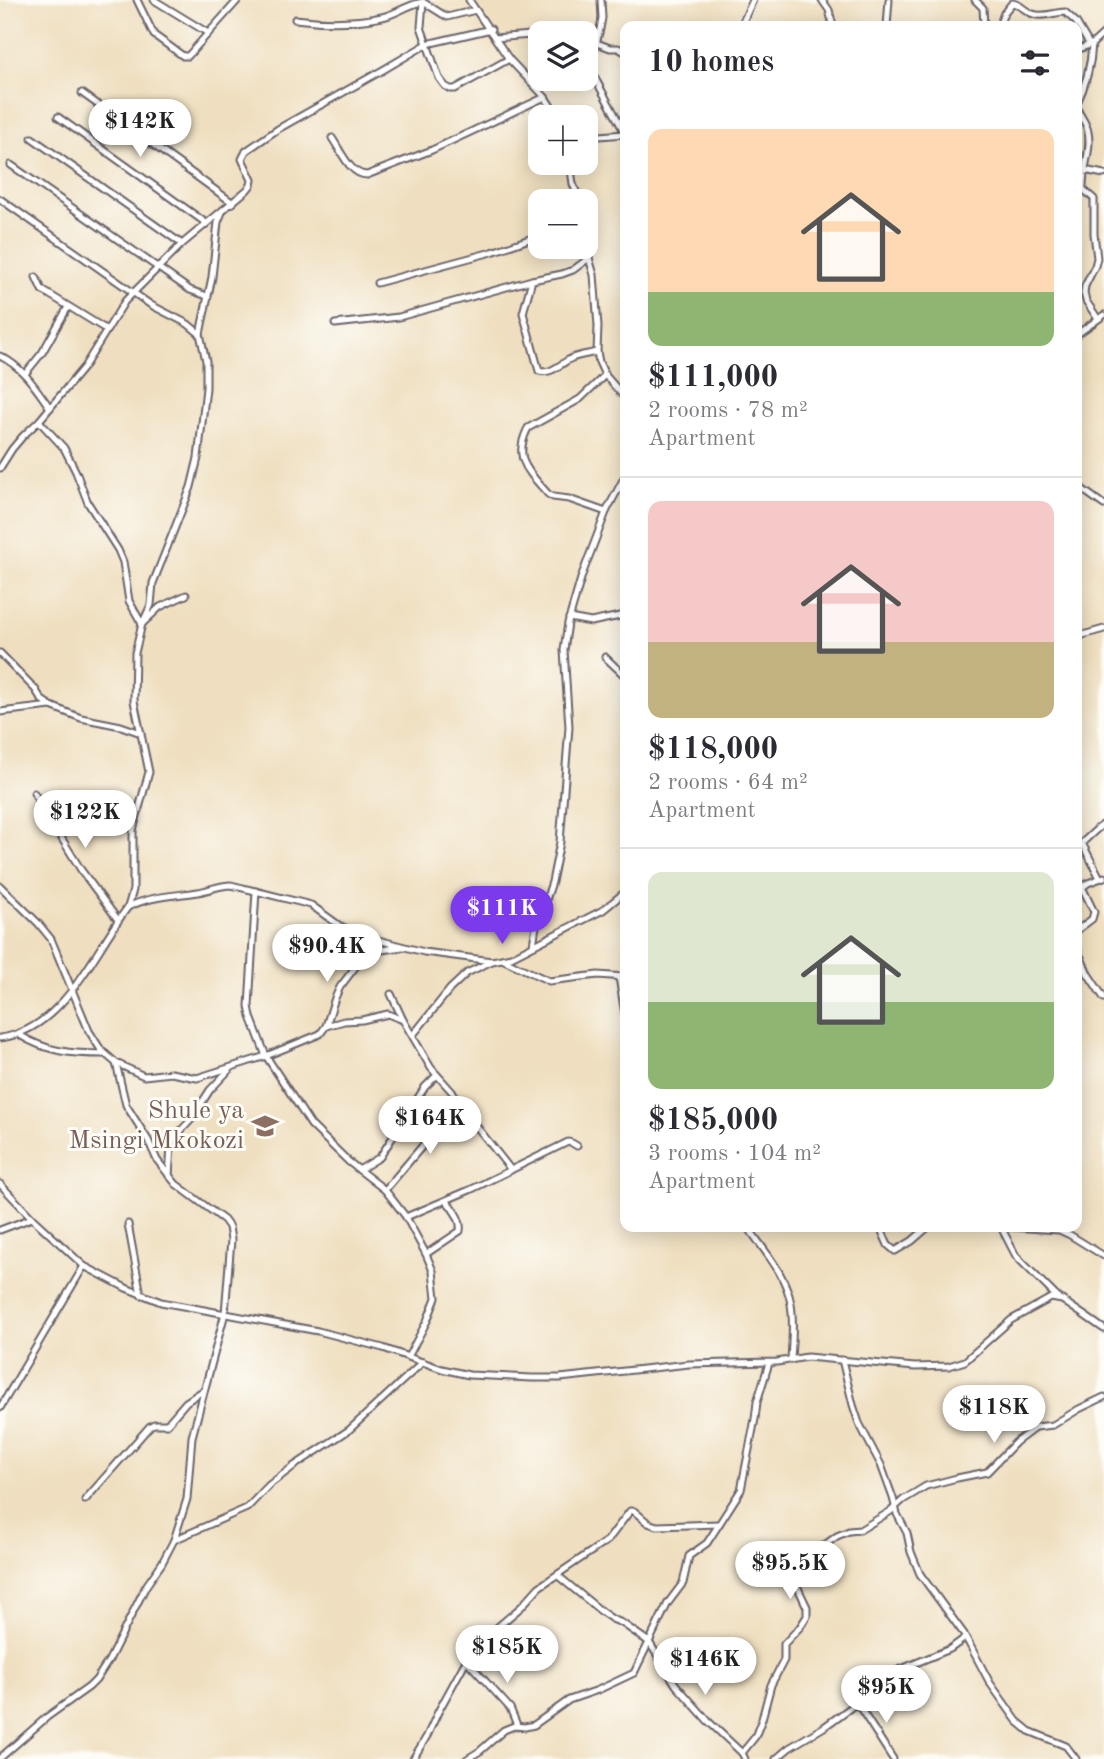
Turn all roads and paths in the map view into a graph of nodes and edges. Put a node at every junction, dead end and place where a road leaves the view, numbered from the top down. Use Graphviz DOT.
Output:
graph roads {
  1 [pos="137,0"];
  2 [pos="154,0"];
  3 [pos="238,0"];
  4 [pos="470,0"];
  5 [pos="601,0"];
  6 [pos="753,0"];
  7 [pos="822,0"];
  8 [pos="889,0"];
  9 [pos="975,0"];
  10 [pos="423,2"];
  11 [pos="475,10"];
  12 [pos="295,19"];
  13 [pos="743,21"];
  14 [pos="832,21"];
  15 [pos="887,21"];
  16 [pos="984,21"];
  17 [pos="1001,21"];
  18 [pos="1075,21"];
  19 [pos="491,29"];
  20 [pos="1082,30"];
  21 [pos="208,33"];
  22 [pos="1104,33"];
  23 [pos="528,35"];
  24 [pos="495,38"];
  25 [pos="598,38"];
  26 [pos="598,43"];
  27 [pos="1092,43"];
  28 [pos="1104,43"];
  29 [pos="427,44"];
  30 [pos="1082,47"];
  31 [pos="620,49"];
  32 [pos="509,59"];
  33 [pos="598,82"];
  34 [pos="1082,91"];
  35 [pos="82,93"];
  36 [pos="545,97"];
  37 [pos="550,105"];
  38 [pos="58,117"];
  39 [pos="1082,118"];
  40 [pos="620,124"];
  41 [pos="620,134"];
  42 [pos="598,136"];
  43 [pos="32,138"];
  44 [pos="332,138"];
  45 [pos="11,165"];
  46 [pos="1084,170"];
  47 [pos="1104,174"];
  48 [pos="0,199"];
  49 [pos="233,203"];
  50 [pos="223,210"];
  51 [pos="206,223"];
  52 [pos="528,240"];
  53 [pos="182,244"];
  54 [pos="589,259"];
  55 [pos="590,259"];
  56 [pos="158,268"];
  57 [pos="36,277"];
  58 [pos="532,279"];
  59 [pos="377,283"];
  60 [pos="134,292"];
  61 [pos="207,296"];
  62 [pos="68,307"];
  63 [pos="1101,317"];
  64 [pos="335,324"];
  65 [pos="107,330"];
  66 [pos="1082,331"];
  67 [pos="201,334"];
  68 [pos="597,352"];
  69 [pos="0,356"];
  70 [pos="25,373"];
  71 [pos="605,375"];
  72 [pos="620,392"];
  73 [pos="50,408"];
  74 [pos="39,421"];
  75 [pos="0,468"];
  76 [pos="620,485"];
  77 [pos="1082,489"];
  78 [pos="1104,505"];
  79 [pos="606,512"];
  80 [pos="186,595"];
  81 [pos="620,616"];
  82 [pos="569,618"];
  83 [pos="142,624"];
  84 [pos="1104,629"];
  85 [pos="1082,635"];
  86 [pos="0,653"];
  87 [pos="605,657"];
  88 [pos="620,671"];
  89 [pos="51,706"];
  90 [pos="0,712"];
  91 [pos="141,733"];
  92 [pos="34,793"];
  93 [pos="1104,824"];
  94 [pos="1102,878"];
  95 [pos="0,886"];
  96 [pos="1082,887"];
  97 [pos="256,891"];
  98 [pos="620,896"];
  99 [pos="128,907"];
  100 [pos="118,920"];
  101 [pos="1082,926"];
  102 [pos="533,945"];
  103 [pos="406,947"];
  104 [pos="503,959"];
  105 [pos="1082,960"];
  106 [pos="492,961"];
  107 [pos="620,977"];
  108 [pos="72,992"];
  109 [pos="391,994"];
  110 [pos="1104,998"];
  111 [pos="403,1020"];
  112 [pos="326,1026"];
  113 [pos="18,1034"];
  114 [pos="413,1035"];
  115 [pos="0,1038"];
  116 [pos="105,1054"];
  117 [pos="266,1056"];
  118 [pos="116,1063"];
  119 [pos="231,1068"];
  120 [pos="437,1075"];
  121 [pos="462,1108"];
  122 [pos="577,1146"];
  123 [pos="359,1170"];
  124 [pos="512,1170"];
  125 [pos="169,1177"];
  126 [pos="0,1184"];
  127 [pos="385,1190"];
  128 [pos="447,1201"];
  129 [pos="406,1217"];
  130 [pos="32,1218"];
  131 [pos="128,1224"];
  132 [pos="0,1230"];
  133 [pos="751,1232"];
  134 [pos="882,1232"];
  135 [pos="922,1232"];
  136 [pos="1004,1232"];
  137 [pos="1065,1232"];
  138 [pos="426,1254"];
  139 [pos="1104,1256"];
  140 [pos="84,1266"];
  141 [pos="141,1295"];
  142 [pos="1058,1298"];
  143 [pos="225,1313"];
  144 [pos="1104,1329"];
  145 [pos="408,1357"];
  146 [pos="791,1360"];
  147 [pos="842,1360"];
  148 [pos="423,1362"];
  149 [pos="769,1363"];
  150 [pos="204,1390"];
  151 [pos="1104,1396"];
  152 [pos="0,1408"];
  153 [pos="85,1500"];
  154 [pos="895,1507"];
  155 [pos="719,1524"];
  156 [pos="174,1540"];
  157 [pos="557,1575"];
  158 [pos="965,1638"];
  159 [pos="649,1642"];
  160 [pos="466,1660"];
  161 [pos="857,1703"];
  162 [pos="517,1726"];
  163 [pos="744,1756"];
  164 [pos="0,1758"];
  165 [pos="412,1759"];
  166 [pos="467,1759"];
  167 [pos="776,1759"];
  168 [pos="893,1759"];
  169 [pos="1076,1759"];
  1 -- 21 [label="street"];
  2 -- 21 [label="street"];
  3 -- 21 [label="street"];
  4 -- 11 [label="street"];
  5 -- 25 [label="street"];
  6 -- 13 [label="street"];
  7 -- 14 [label="street"];
  8 -- 15 [label="street"];
  9 -- 16 [label="street"];
  10 -- 11 [label="street"];
  10 -- 12 [label="street"];
  10 -- 29 [label="street"];
  11 -- 19 [label="street"];
  17 -- 18 [label="street"];
  19 -- 24 [label="street"];
  19 -- 29 [label="street"];
  20 -- 27 [label="street"];
  22 -- 27 [label="street"];
  23 -- 24 [label="street"];
  24 -- 32 [label="street"];
  26 -- 31 [label="street"];
  27 -- 28 [label="street"];
  27 -- 30 [label="street"];
  27 -- 34 [label="street"];
  29 -- 32 [label="street"];
  29 -- 49 [label="street"];
  32 -- 36 [label="street"];
  33 -- 40 [label="street"];
  35 -- 49 [label="street"];
  36 -- 37 [label="street"];
  36 -- 44 [label="street"];
  38 -- 51 [label="street"];
  39 -- 46 [label="street"];
  41 -- 42 [label="street"];
  43 -- 53 [label="street"];
  45 -- 56 [label="street"];
  46 -- 47 [label="street"];
  46 -- 63 [label="street"];
  48 -- 60 [label="street"];
  49 -- 50 [label="street"];
  50 -- 51 [label="street"];
  50 -- 61 [label="street"];
  51 -- 53 [label="street"];
  52 -- 59 [label="street"];
  53 -- 56 [label="street"];
  54 -- 58 [label="street"];
  55 -- 68 [label="street"];
  56 -- 60 [label="street"];
  56 -- 61 [label="street"];
  57 -- 62 [label="street"];
  58 -- 64 [label="street"];
  58 -- 68 [label="street"];
  60 -- 65 [label="street"];
  60 -- 67 [label="street"];
  61 -- 67 [label="street"];
  62 -- 65 [label="street"];
  62 -- 70 [label="street"];
  63 -- 66 [label="street"];
  65 -- 73 [label="street"];
  67 -- 83 [label="street"];
  68 -- 71 [label="street"];
  69 -- 70 [label="street"];
  70 -- 73 [label="street"];
  71 -- 72 [label="street"];
  71 -- 79 [label="street"];
  73 -- 74 [label="street"];
  74 -- 75 [label="street"];
  74 -- 83 [label="street"];
  76 -- 79 [label="street"];
  77 -- 78 [label="street"];
  79 -- 82 [label="street"];
  80 -- 83 [label="street"];
  81 -- 82 [label="street"];
  82 -- 102 [label="street"];
  83 -- 91 [label="street"];
  84 -- 85 [label="street"];
  86 -- 89 [label="street"];
  87 -- 88 [label="street"];
  89 -- 90 [label="street"];
  89 -- 91 [label="street"];
  91 -- 99 [label="street"];
  92 -- 100 [label="street"];
  93 -- 94 [label="street"];
  94 -- 96 [label="street"];
  95 -- 108 [label="street"];
  96 -- 101 [label="street"];
  97 -- 99 [label="street"];
  97 -- 103 [label="street"];
  97 -- 117 [label="street"];
  98 -- 102 [label="street"];
  99 -- 100 [label="street"];
  100 -- 108 [label="street"];
  102 -- 104 [label="street"];
  103 -- 106 [label="street"];
  103 -- 112 [label="street"];
  104 -- 106 [label="street"];
  104 -- 107 [label="street"];
  105 -- 110 [label="street"];
  106 -- 114 [label="street"];
  108 -- 113 [label="street"];
  108 -- 116 [label="street"];
  109 -- 111 [label="street"];
  111 -- 112 [label="street"];
  111 -- 114 [label="street"];
  112 -- 117 [label="street"];
  113 -- 115 [label="street"];
  113 -- 116 [label="street"];
  114 -- 120 [label="street"];
  116 -- 118 [label="street"];
  117 -- 119 [label="street"];
  117 -- 123 [label="street"];
  118 -- 119 [label="street"];
  118 -- 125 [label="street"];
  119 -- 125 [label="street"];
  120 -- 121 [label="street"];
  120 -- 123 [label="street"];
  121 -- 124 [label="street"];
  121 -- 127 [label="street"];
  122 -- 124 [label="street"];
  123 -- 127 [label="street"];
  124 -- 128 [label="street"];
  125 -- 143 [label="street"];
  126 -- 130 [label="street"];
  127 -- 129 [label="street"];
  128 -- 129 [label="street"];
  128 -- 138 [label="street"];
  129 -- 138 [label="street"];
  130 -- 132 [label="street"];
  130 -- 140 [label="street"];
  131 -- 141 [label="street"];
  133 -- 146 [label="street"];
  134 -- 135 [label="street"];
  136 -- 142 [label="street"];
  137 -- 139 [label="street"];
  138 -- 145 [label="street"];
  140 -- 141 [label="street"];
  140 -- 152 [label="street"];
  141 -- 143 [label="street"];
  142 -- 144 [label="street"];
  142 -- 147 [label="street"];
  143 -- 145 [label="street"];
  143 -- 150 [label="street"];
  145 -- 148 [label="street"];
  146 -- 147 [label="street"];
  146 -- 149 [label="street"];
  147 -- 154 [label="street"];
  148 -- 149 [label="street"];
  148 -- 156 [label="street"];
  149 -- 155 [label="street"];
  150 -- 153 [label="street"];
  150 -- 156 [label="street"];
  151 -- 154 [label="street"];
  154 -- 158 [label="street"];
  154 -- 163 [label="street"];
  155 -- 157 [label="street"];
  155 -- 159 [label="street"];
  156 -- 164 [label="street"];
  157 -- 159 [label="street"];
  157 -- 160 [label="street"];
  158 -- 161 [label="street"];
  158 -- 169 [label="street"];
  159 -- 162 [label="street"];
  159 -- 163 [label="street"];
  160 -- 162 [label="street"];
  160 -- 165 [label="street"];
  161 -- 167 [label="street"];
  161 -- 168 [label="street"];
  162 -- 166 [label="street"];
}
